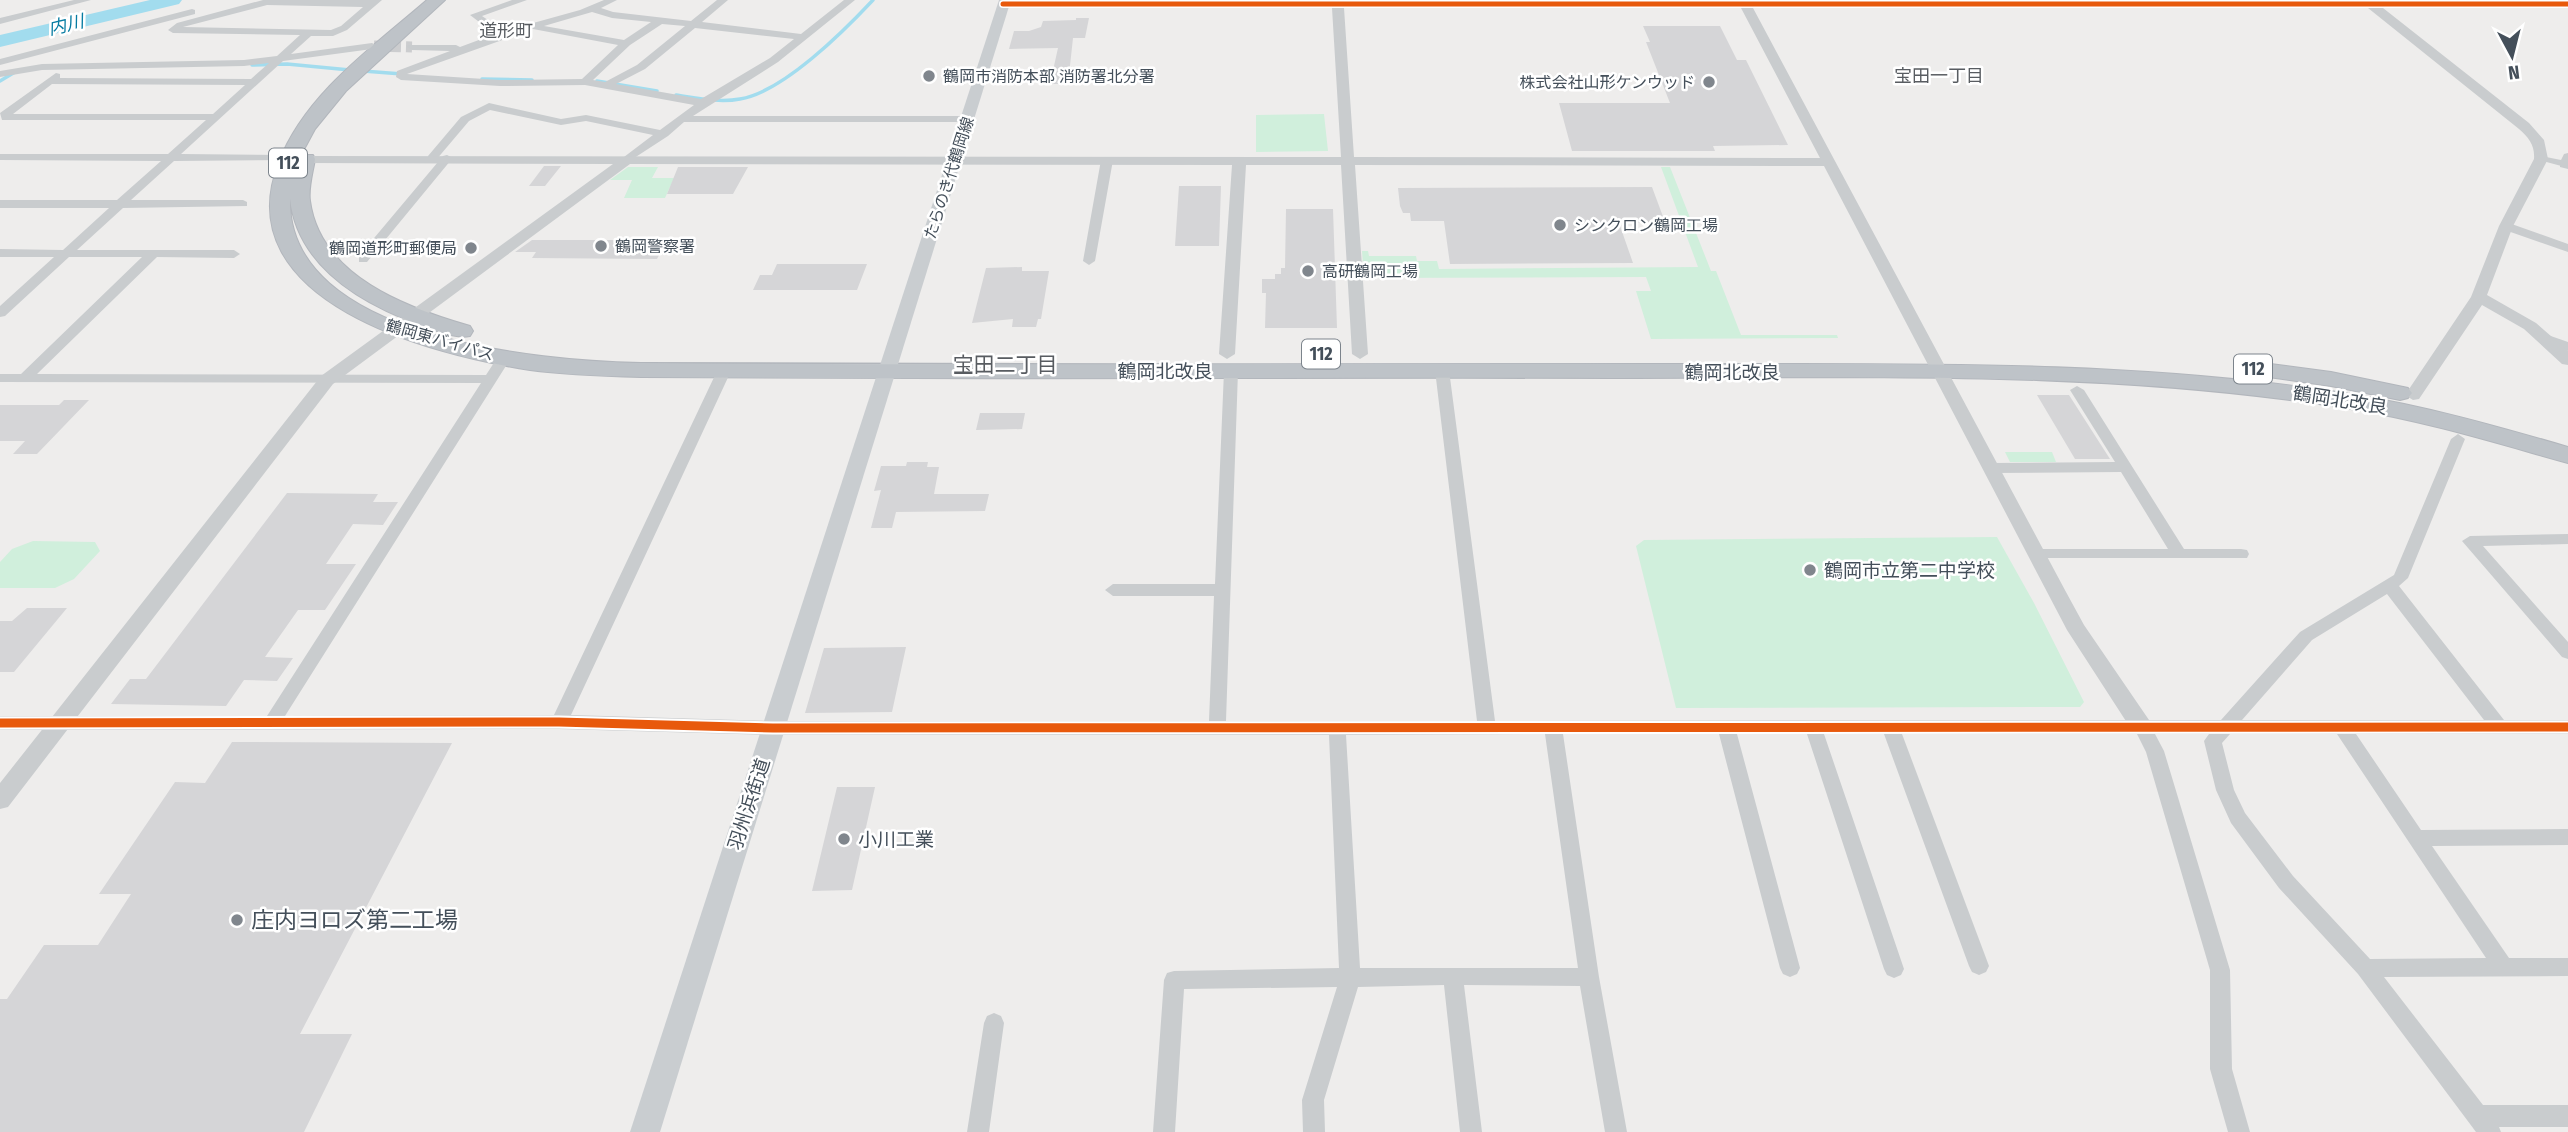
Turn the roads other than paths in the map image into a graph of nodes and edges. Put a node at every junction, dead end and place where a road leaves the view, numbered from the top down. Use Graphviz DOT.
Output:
graph roads {
  1 [pos="86,0"];
  2 [pos="238,0"];
  3 [pos="437,0"];
  4 [pos="453,0"];
  5 [pos="522,0"];
  6 [pos="612,0"];
  7 [pos="723,0"];
  8 [pos="850,0"];
  9 [pos="271,1"];
  10 [pos="375,2"];
  11 [pos="1004,2"];
  12 [pos="1538,2"];
  13 [pos="1744,2"];
  14 [pos="2369,2"];
  15 [pos="2568,4"];
  16 [pos="1338,5"];
  17 [pos="592,8"];
  18 [pos="0,21"];
  19 [pos="660,21"];
  20 [pos="694,24"];
  21 [pos="531,27"];
  22 [pos="308,33"];
  23 [pos="502,35"];
  24 [pos="802,37"];
  25 [pos="626,43"];
  26 [pos="372,46"];
  27 [pos="412,47"];
  28 [pos="465,48"];
  29 [pos="277,60"];
  30 [pos="0,62"];
  31 [pos="69,66"];
  32 [pos="0,74"];
  33 [pos="49,81"];
  34 [pos="253,82"];
  35 [pos="585,82"];
  36 [pos="609,84"];
  37 [pos="703,103"];
  38 [pos="215,117"];
  39 [pos="1,118"];
  40 [pos="682,119"];
  41 [pos="968,119"];
  42 [pos="664,134"];
  43 [pos="0,157"];
  44 [pos="14,157"];
  45 [pos="170,158"];
  46 [pos="298,158"];
  47 [pos="440,158"];
  48 [pos="628,159"];
  49 [pos="2540,159"];
  50 [pos="955,160"];
  51 [pos="1107,160"];
  52 [pos="1239,160"];
  53 [pos="1349,161"];
  54 [pos="1826,162"];
  55 [pos="2567,162"];
  56 [pos="0,169"];
  57 [pos="0,204"];
  58 [pos="119,204"];
  59 [pos="243,204"];
  60 [pos="2506,226"];
  61 [pos="2568,248"];
  62 [pos="0,253"];
  63 [pos="65,253"];
  64 [pos="153,254"];
  65 [pos="234,254"];
  66 [pos="363,259"];
  67 [pos="1089,261"];
  68 [pos="2479,297"];
  69 [pos="0,313"];
  70 [pos="415,315"];
  71 [pos="394,330"];
  72 [pos="2545,338"];
  73 [pos="2568,347"];
  74 [pos="1360,354"];
  75 [pos="504,358"];
  76 [pos="2568,360"];
  77 [pos="890,363"];
  78 [pos="1229,363"];
  79 [pos="1935,364"];
  80 [pos="1442,370"];
  81 [pos="724,371"];
  82 [pos="0,378"];
  83 [pos="25,378"];
  84 [pos="490,379"];
  85 [pos="327,380"];
  86 [pos="2077,390"];
  87 [pos="2413,395"];
  88 [pos="2568,438"];
  89 [pos="2458,439"];
  90 [pos="2568,455"];
  91 [pos="2125,467"];
  92 [pos="1990,468"];
  93 [pos="2568,540"];
  94 [pos="2037,554"];
  95 [pos="2179,554"];
  96 [pos="2241,554"];
  97 [pos="2388,584"];
  98 [pos="1113,590"];
  99 [pos="1222,590"];
  100 [pos="2549,631"];
  101 [pos="2568,631"];
  102 [pos="2568,653"];
  103 [pos="272,722"];
  104 [pos="559,722"];
  105 [pos="0,723"];
  106 [pos="60,723"];
  107 [pos="2141,726"];
  108 [pos="1217,727"];
  109 [pos="1338,727"];
  110 [pos="1487,727"];
  111 [pos="1553,727"];
  112 [pos="1726,727"];
  113 [pos="1813,727"];
  114 [pos="1890,727"];
  115 [pos="2499,727"];
  116 [pos="2568,727"];
  117 [pos="774,728"];
  118 [pos="2342,728"];
  119 [pos="2221,729"];
  120 [pos="0,800"];
  121 [pos="2568,837"];
  122 [pos="2416,838"];
  123 [pos="1979,966"];
  124 [pos="2503,967"];
  125 [pos="2568,967"];
  126 [pos="1790,968"];
  127 [pos="2365,968"];
  128 [pos="1894,970"];
  129 [pos="1453,976"];
  130 [pos="1350,978"];
  131 [pos="1589,978"];
  132 [pos="994,1023"];
  133 [pos="2568,1116"];
  134 [pos="2485,1124"];
  135 [pos="645,1132"];
  136 [pos="978,1132"];
  137 [pos="1164,1132"];
  138 [pos="1314,1132"];
  139 [pos="1471,1132"];
  140 [pos="1616,1132"];
  141 [pos="2239,1132"];
  1 -- 18 [label="street"];
  2 -- 30 [label="street"];
  3 -- 46 [label="highway, 鶴岡東バイパス / 112"];
  4 -- 46 [label="highway, 鶴岡東バイパス / 112"];
  5 -- 23 [label="street"];
  6 -- 17 [label="street"];
  7 -- 20 [label="street"];
  8 -- 24 [label="street"];
  9 -- 10 [label="street"];
  9 -- 22 [label="street"];
  10 -- 22 [label="street"];
  11 -- 16 [label="street"];
  11 -- 41 [label="main road, たらのき代鶴岡線"];
  12 -- 13 [label="street"];
  12 -- 16 [label="street"];
  13 -- 14 [label="street"];
  13 -- 54 [label="street"];
  14 -- 15 [label="street"];
  14 -- 49 [label="street"];
  16 -- 53 [label="street"];
  17 -- 19 [label="street"];
  17 -- 21 [label="street"];
  19 -- 20 [label="street"];
  19 -- 25 [label="street"];
  20 -- 24 [label="street"];
  20 -- 36 [label="street"];
  21 -- 23 [label="street"];
  21 -- 25 [label="street"];
  22 -- 29 [label="street"];
  23 -- 28 [label="street"];
  24 -- 37 [label="street"];
  25 -- 35 [label="street"];
  26 -- 29 [label="street"];
  27 -- 28 [label="street"];
  28 -- 35 [label="street"];
  29 -- 31 [label="street"];
  29 -- 34 [label="street"];
  31 -- 32 [label="street"];
  31 -- 33 [label="street"];
  33 -- 34 [label="street"];
  33 -- 39 [label="street"];
  34 -- 38 [label="street"];
  35 -- 36 [label="street"];
  36 -- 37 [label="street"];
  37 -- 40 [label="street"];
  38 -- 39 [label="street"];
  38 -- 45 [label="street"];
  40 -- 41 [label="street"];
  40 -- 42 [label="street"];
  41 -- 50 [label="main road, たらのき代鶴岡線"];
  42 -- 47 [label="street"];
  42 -- 48 [label="street"];
  43 -- 44 [label="street"];
  44 -- 45 [label="street"];
  44 -- 56 [label="street"];
  45 -- 46 [label="street"];
  45 -- 58 [label="street"];
  46 -- 47 [label="street"];
  46 -- 70 [label="highway, 鶴岡東バイパス / 112"];
  46 -- 71 [label="highway, 鶴岡東バイパス / 112"];
  47 -- 48 [label="street"];
  47 -- 66 [label="street"];
  48 -- 50 [label="street"];
  48 -- 70 [label="street"];
  49 -- 55 [label="street"];
  49 -- 60 [label="street"];
  50 -- 51 [label="street"];
  50 -- 77 [label="main road, たらのき代鶴岡線"];
  51 -- 52 [label="street"];
  51 -- 67 [label="street"];
  52 -- 53 [label="street"];
  52 -- 78 [label="street"];
  53 -- 54 [label="street"];
  53 -- 74 [label="street"];
  54 -- 79 [label="street"];
  57 -- 58 [label="street"];
  58 -- 59 [label="street"];
  58 -- 63 [label="street"];
  60 -- 61 [label="street"];
  60 -- 68 [label="street"];
  62 -- 63 [label="street"];
  63 -- 64 [label="street"];
  63 -- 69 [label="street"];
  64 -- 65 [label="street"];
  64 -- 83 [label="street"];
  68 -- 72 [label="street"];
  68 -- 87 [label="street"];
  70 -- 71 [label="street"];
  70 -- 77 [label="highway, 鶴岡東バイパス / 112"];
  71 -- 75 [label="highway, 鶴岡東バイパス / 112"];
  71 -- 85 [label="street"];
  72 -- 73 [label="street"];
  72 -- 76 [label="street"];
  74 -- 78 [label="highway, 鶴岡北改良 / 112"];
  74 -- 79 [label="highway, 鶴岡北改良 / 112"];
  75 -- 81 [label="highway, 鶴岡東バイパス / 112"];
  75 -- 84 [label="street"];
  77 -- 78 [label="highway, 鶴岡北改良 / 112"];
  77 -- 81 [label="highway, 鶴岡東バイパス / 112"];
  77 -- 117 [label="main road, 羽州浜街道"];
  78 -- 80 [label="highway, 鶴岡北改良 / 112"];
  78 -- 99 [label="street"];
  79 -- 80 [label="highway, 鶴岡北改良 / 112"];
  79 -- 87 [label="highway, 鶴岡北改良 / 112"];
  79 -- 90 [label="highway, 鶴岡北改良 / 112"];
  79 -- 92 [label="street"];
  80 -- 110 [label="street"];
  81 -- 104 [label="street"];
  82 -- 83 [label="street"];
  83 -- 85 [label="street"];
  84 -- 85 [label="street"];
  84 -- 103 [label="street"];
  85 -- 106 [label="street"];
  86 -- 91 [label="street"];
  87 -- 88 [label="highway, 鶴岡北改良 / 112"];
  89 -- 97 [label="street"];
  91 -- 92 [label="street"];
  91 -- 95 [label="street"];
  92 -- 94 [label="street"];
  93 -- 100 [label="street"];
  94 -- 95 [label="street"];
  94 -- 107 [label="street"];
  95 -- 96 [label="street"];
  97 -- 115 [label="street"];
  97 -- 119 [label="street"];
  98 -- 99 [label="street"];
  99 -- 108 [label="street"];
  100 -- 101 [label="street"];
  100 -- 102 [label="street"];
  103 -- 104 [label="street"];
  103 -- 106 [label="street"];
  104 -- 117 [label="street"];
  105 -- 106 [label="street"];
  106 -- 120 [label="street"];
  107 -- 114 [label="street"];
  107 -- 119 [label="street"];
  107 -- 141 [label="street"];
  108 -- 109 [label="street"];
  108 -- 117 [label="street"];
  109 -- 110 [label="street"];
  109 -- 130 [label="street"];
  110 -- 111 [label="street"];
  111 -- 112 [label="street"];
  111 -- 131 [label="street"];
  112 -- 113 [label="street"];
  112 -- 126 [label="street"];
  113 -- 114 [label="street"];
  113 -- 128 [label="street"];
  114 -- 123 [label="street"];
  115 -- 116 [label="street"];
  115 -- 118 [label="street"];
  117 -- 135 [label="main road, 羽州浜街道"];
  118 -- 119 [label="street"];
  118 -- 122 [label="street"];
  119 -- 127 [label="street"];
  121 -- 122 [label="street"];
  122 -- 124 [label="street"];
  124 -- 125 [label="street"];
  124 -- 127 [label="street"];
  127 -- 134 [label="street"];
  129 -- 130 [label="street"];
  129 -- 131 [label="street"];
  129 -- 139 [label="street"];
  130 -- 137 [label="street"];
  130 -- 138 [label="street"];
  131 -- 140 [label="street"];
  132 -- 136 [label="street"];
  133 -- 134 [label="street"];
}
